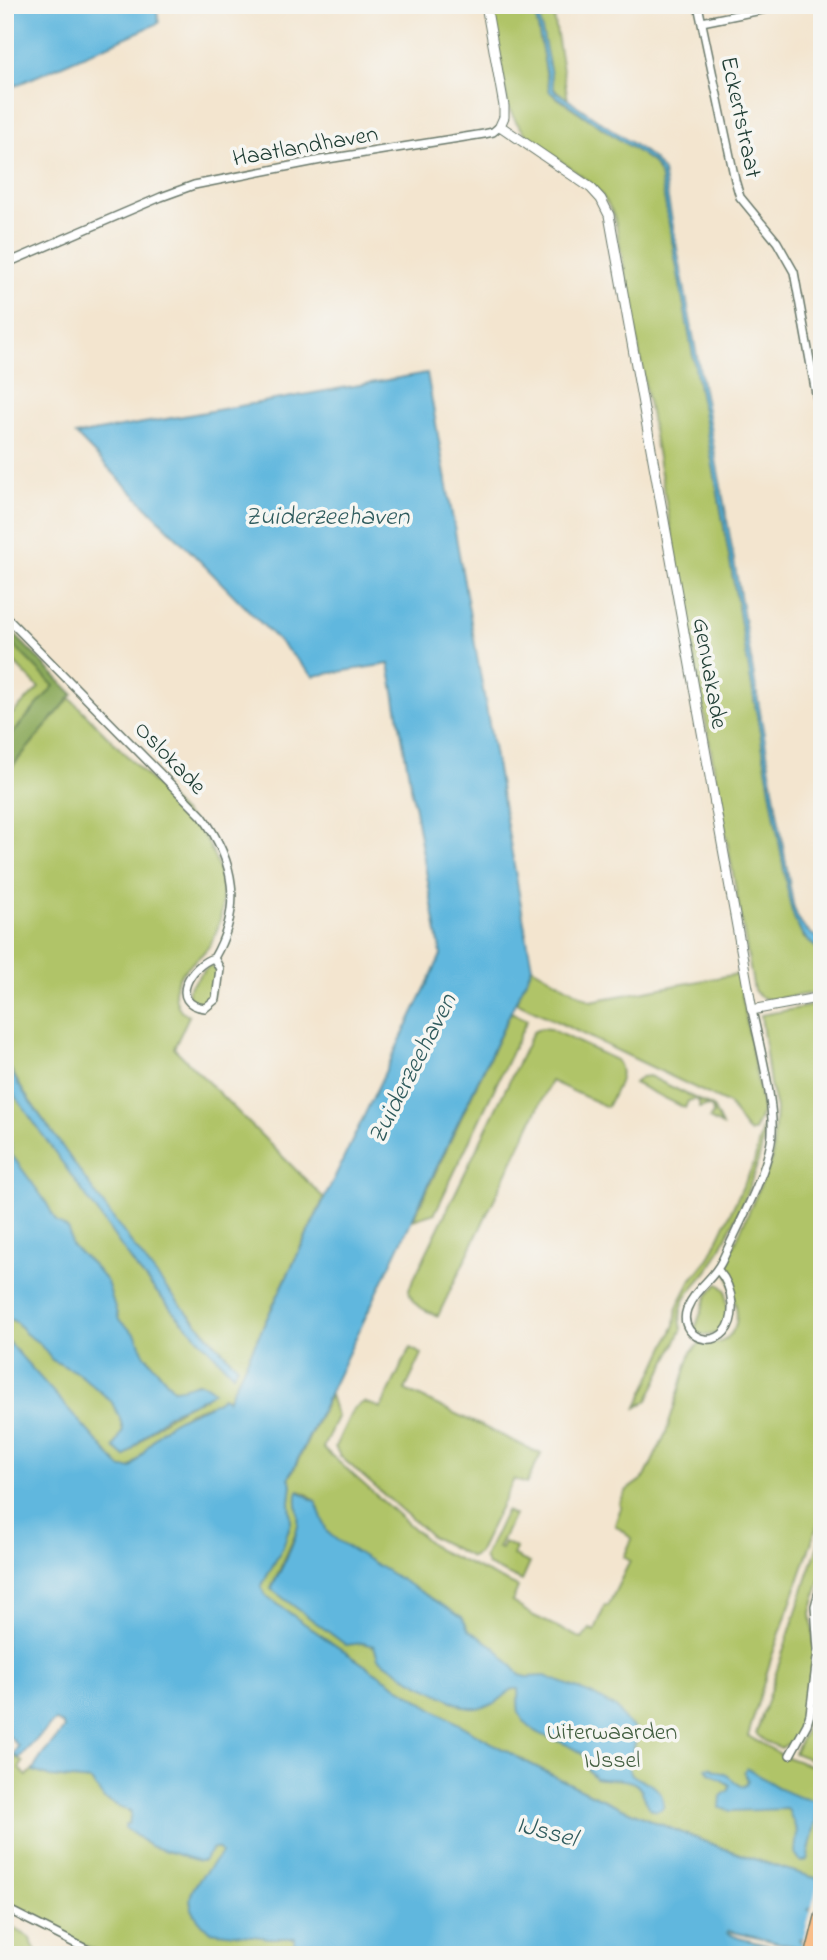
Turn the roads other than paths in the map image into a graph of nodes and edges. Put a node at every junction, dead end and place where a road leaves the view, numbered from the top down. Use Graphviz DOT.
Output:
graph roads {
  1 [pos="486,5"];
  2 [pos="698,5"];
  3 [pos="786,5"];
  4 [pos="702,22"];
  5 [pos="500,126"];
  6 [pos="5,264"];
  7 [pos="822,427"];
  8 [pos="5,616"];
  9 [pos="214,958"];
  10 [pos="822,997"];
  11 [pos="752,1010"];
  12 [pos="718,1270"];
  13 [pos="822,1581"];
  14 [pos="790,1755"];
  15 [pos="5,1908"];
  16 [pos="822,1916"];
  17 [pos="98,1955"];
  18 [pos="811,1955"];
  1 -- 5 [label="street"];
  2 -- 4 [label="street, Eckertstraat"];
  3 -- 4 [label="street"];
  4 -- 7 [label="street, Eckertstraat"];
  5 -- 6 [label="street, Haatlandhaven"];
  5 -- 11 [label="street, Genuakade"];
  8 -- 9 [label="street, Oslokade"];
  9 -- 9 [label="street, Oslokade"];
  10 -- 11 [label="street"];
  11 -- 12 [label="street, Genuakade"];
  12 -- 12 [label="street, Genuakade"];
  13 -- 14 [label="street"];
  15 -- 17 [label="street"];
  16 -- 18 [label="highway"];
}
